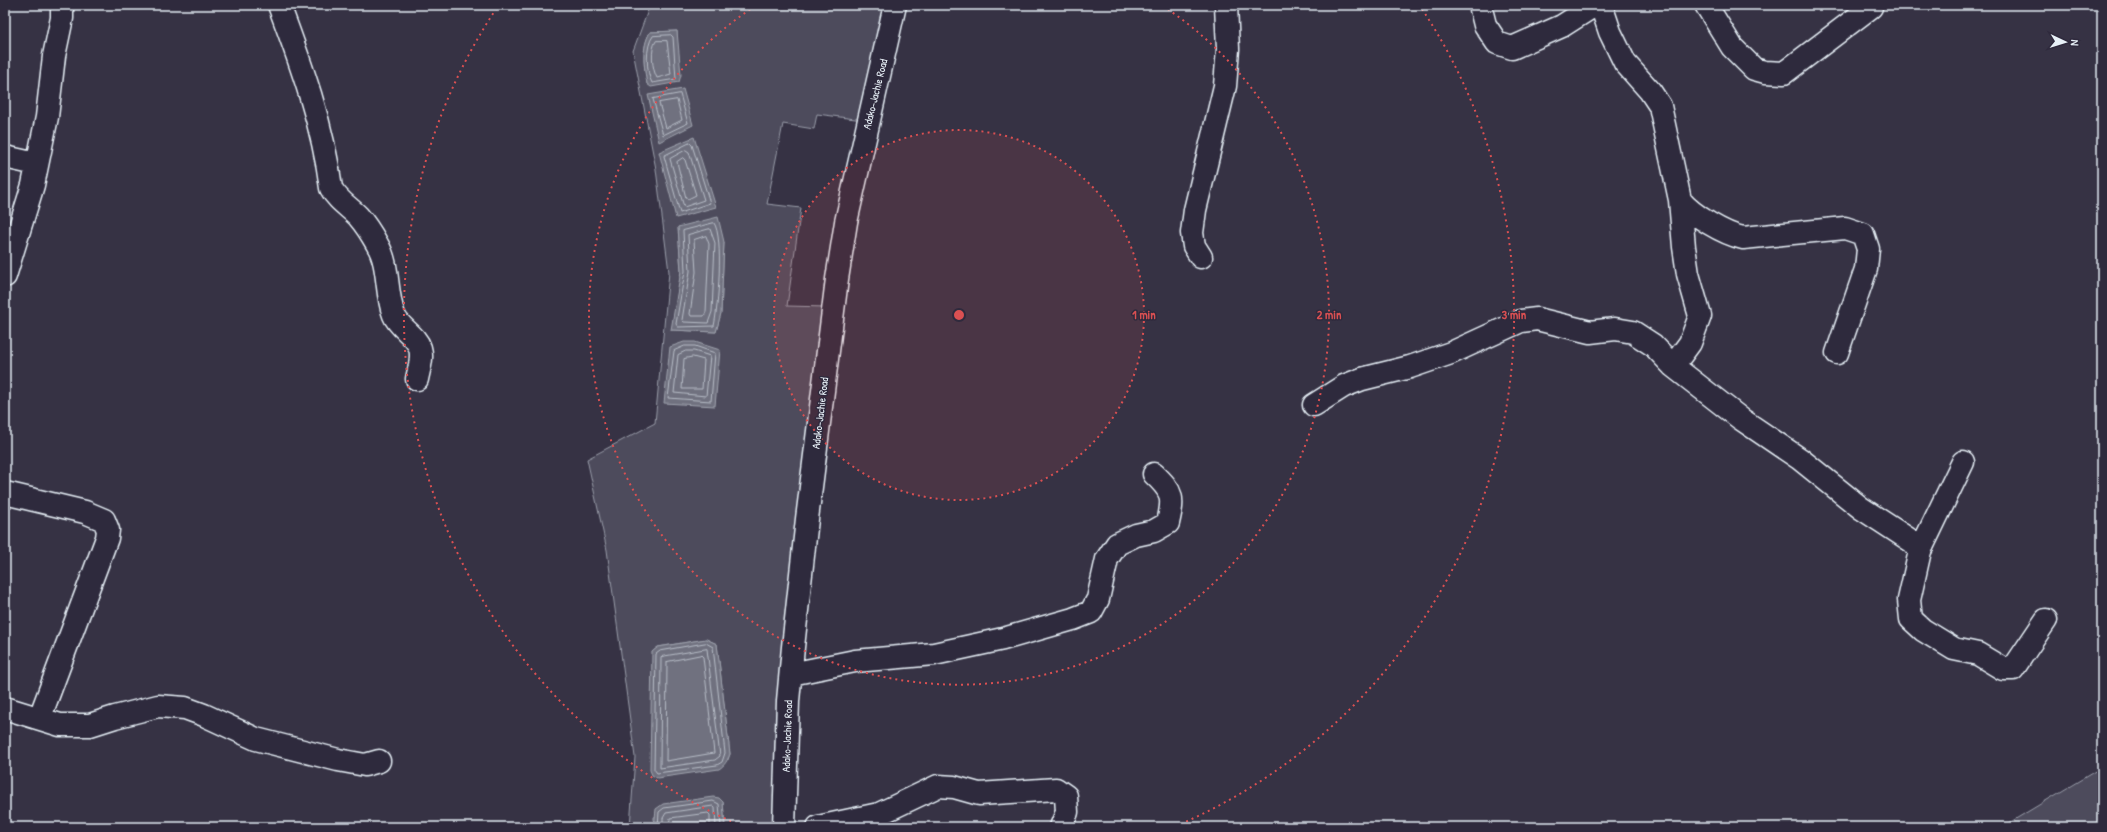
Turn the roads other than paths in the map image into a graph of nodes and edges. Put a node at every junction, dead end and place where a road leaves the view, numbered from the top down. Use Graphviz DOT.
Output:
graph roads {
  1 [pos="62,5"];
  2 [pos="279,5"];
  3 [pos="895,5"];
  4 [pos="1226,5"];
  5 [pos="1480,5"];
  6 [pos="1595,5"];
  7 [pos="1601,5"];
  8 [pos="1706,5"];
  9 [pos="1871,7"];
  10 [pos="5,157"];
  11 [pos="36,164"];
  12 [pos="1680,200"];
  13 [pos="1201,257"];
  14 [pos="5,276"];
  15 [pos="1837,353"];
  16 [pos="1673,366"];
  17 [pos="417,378"];
  18 [pos="1314,405"];
  19 [pos="1963,462"];
  20 [pos="1154,474"];
  21 [pos="5,493"];
  22 [pos="1920,551"];
  23 [pos="2046,620"];
  24 [pos="791,674"];
  25 [pos="5,708"];
  26 [pos="40,717"];
  27 [pos="379,761"];
  28 [pos="784,827"];
  29 [pos="818,827"];
  30 [pos="1061,827"];
  1 -- 11 [label="street"];
  2 -- 17 [label="street"];
  3 -- 24 [label="street, Adako-Jachie Road"];
  4 -- 13 [label="street"];
  5 -- 6 [label="street"];
  7 -- 12 [label="street"];
  8 -- 9 [label="street"];
  10 -- 11 [label="street"];
  11 -- 14 [label="street"];
  12 -- 15 [label="street"];
  12 -- 16 [label="street"];
  16 -- 18 [label="street"];
  16 -- 22 [label="street"];
  19 -- 22 [label="street"];
  20 -- 24 [label="street"];
  21 -- 26 [label="street"];
  22 -- 23 [label="street"];
  24 -- 28 [label="street, Adako-Jachie Road"];
  25 -- 26 [label="street"];
  26 -- 27 [label="street"];
  29 -- 30 [label="street"];
}
